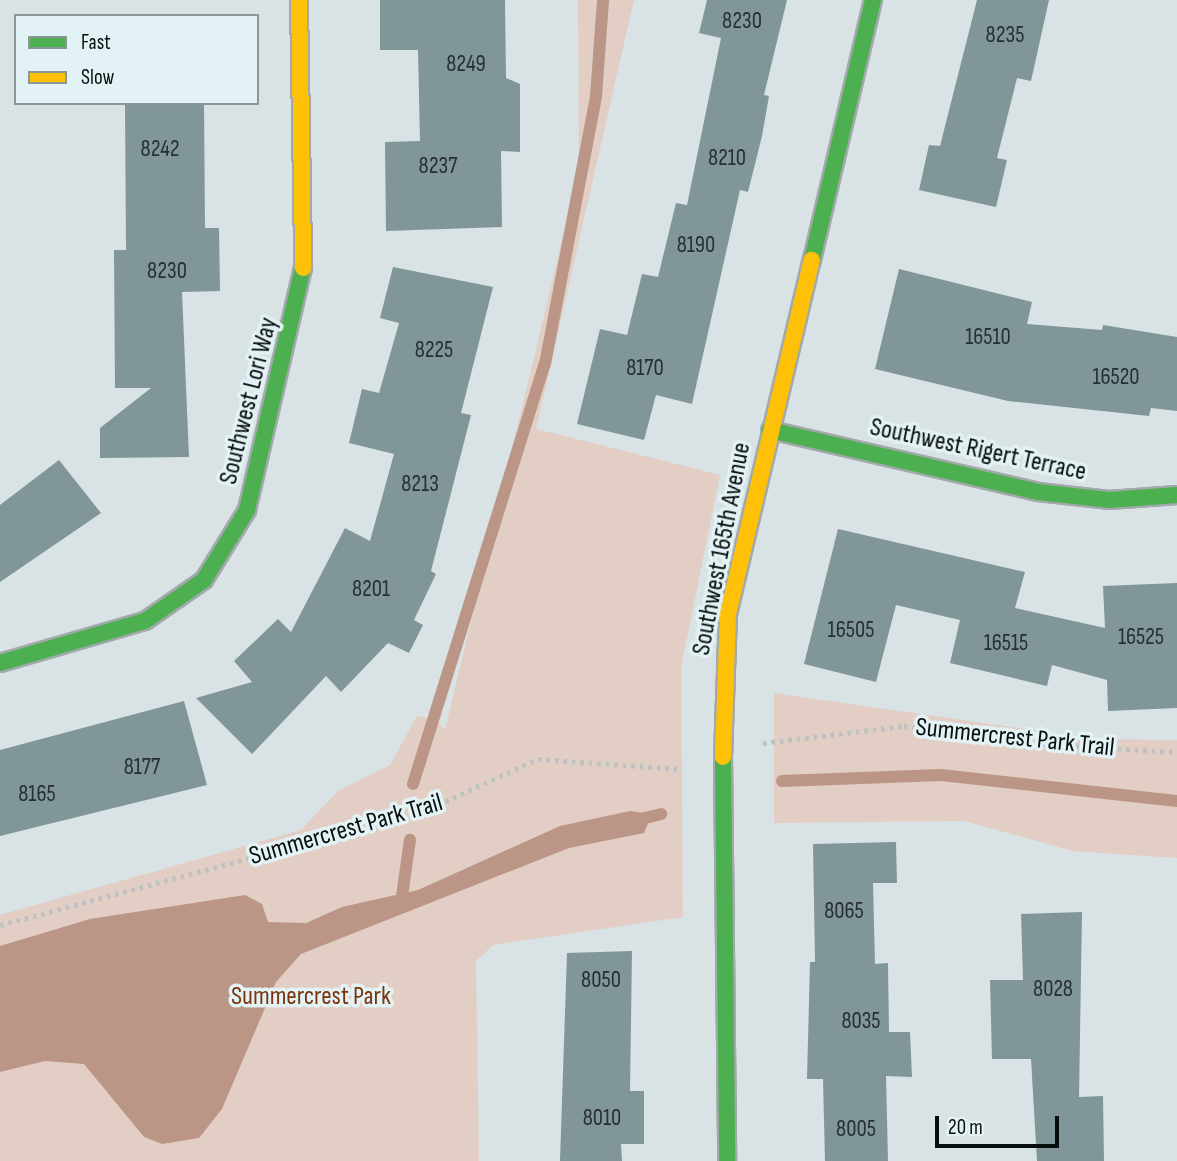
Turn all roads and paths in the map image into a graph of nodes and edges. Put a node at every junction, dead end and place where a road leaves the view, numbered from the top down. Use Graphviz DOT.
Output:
graph roads {
  1 [pos="299,0"];
  2 [pos="873,0"];
  3 [pos="770,430"];
  4 [pos="1177,495"];
  5 [pos="0,663"];
  6 [pos="769,741"];
  7 [pos="1177,752"];
  8 [pos="690,770"];
  9 [pos="0,925"];
  10 [pos="727,1161"];
  1 -- 5 [label="street, Southwest Lori Way"];
  2 -- 3 [label="street, Southwest 165th Avenue"];
  3 -- 4 [label="street, Southwest Rigert Terrace"];
  3 -- 10 [label="street, Southwest 165th Avenue"];
  6 -- 7 [label="path, Summercrest Park Trail"];
  8 -- 9 [label="path, Summercrest Park Trail"];
}
